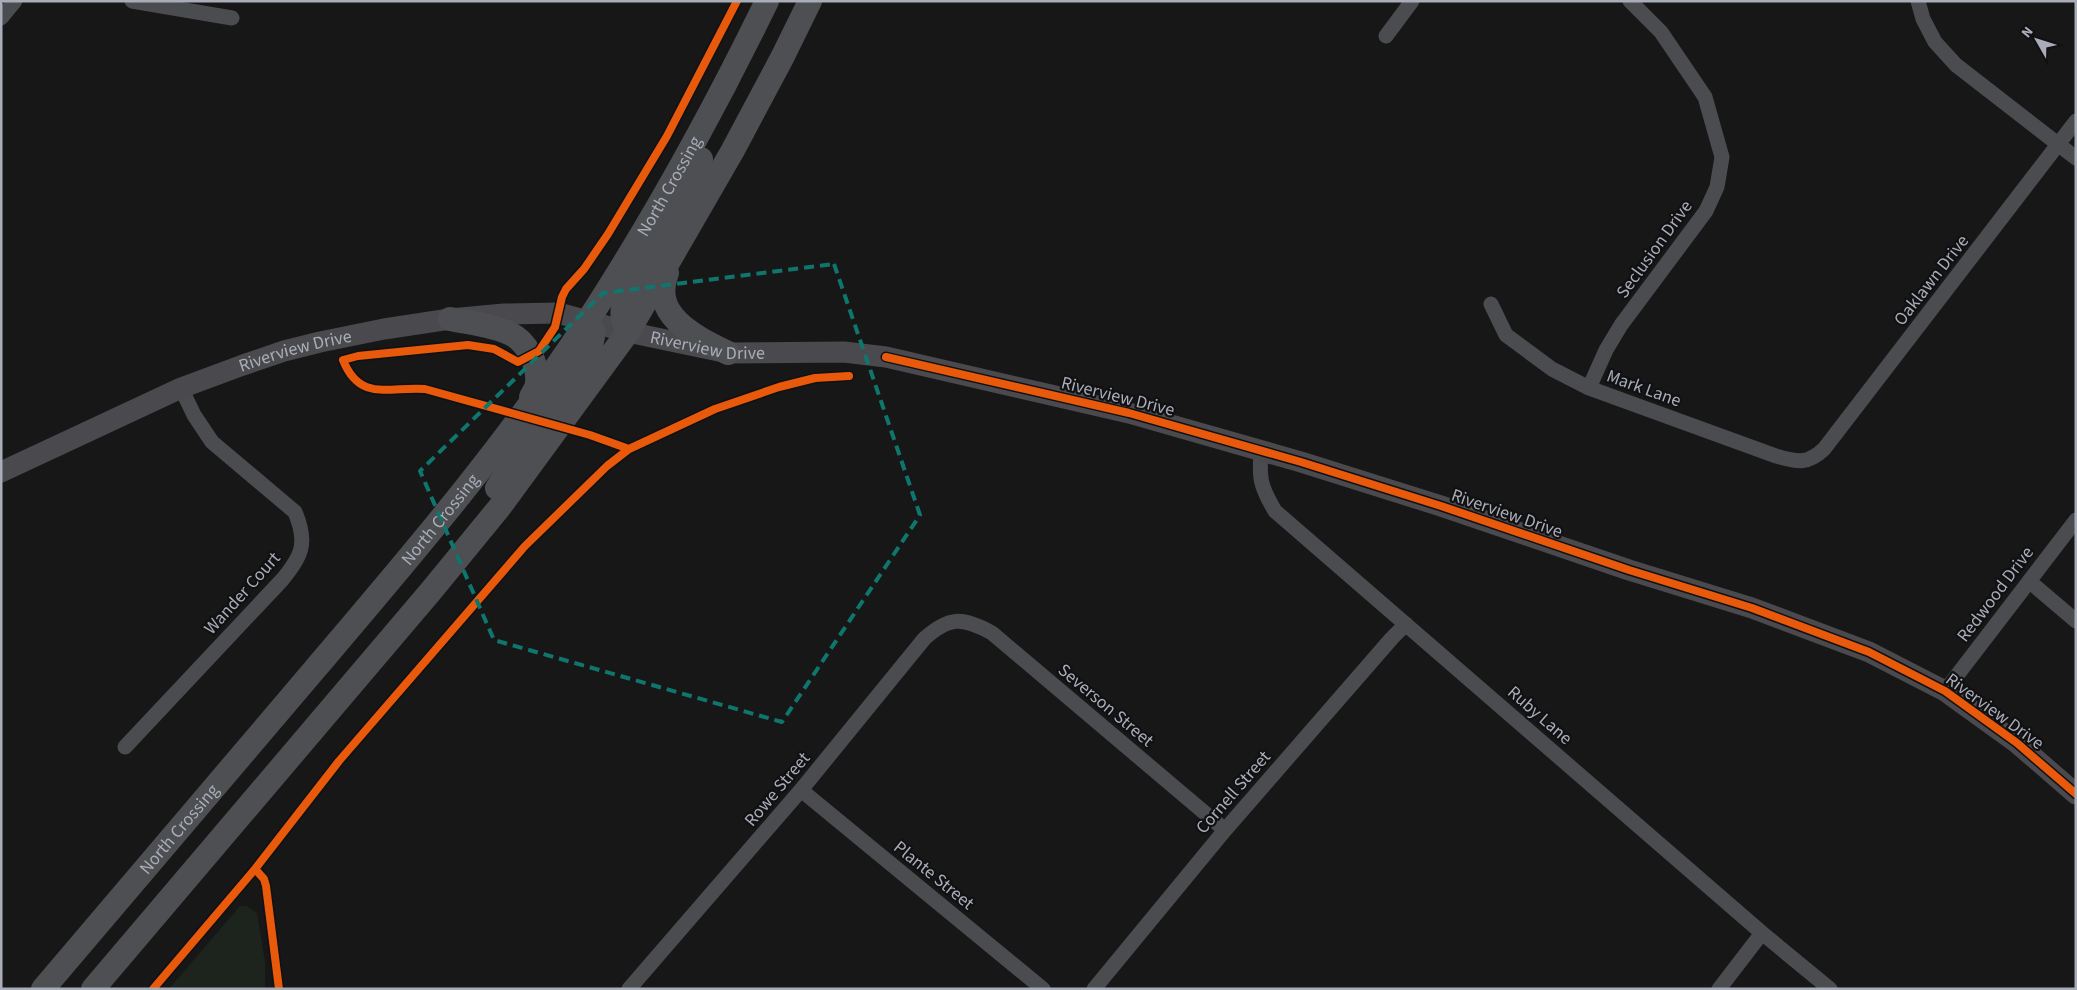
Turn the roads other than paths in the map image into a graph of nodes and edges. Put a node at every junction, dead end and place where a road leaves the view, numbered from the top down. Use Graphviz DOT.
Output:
graph roads {
  1 [pos="15,1"];
  2 [pos="132,1"];
  3 [pos="767,1"];
  4 [pos="810,1"];
  5 [pos="1412,1"];
  6 [pos="1630,1"];
  7 [pos="1918,1"];
  8 [pos="1,18"];
  9 [pos="232,18"];
  10 [pos="1386,36"];
  11 [pos="744,49"];
  12 [pos="2076,122"];
  13 [pos="2058,144"];
  14 [pos="2076,158"];
  15 [pos="677,248"];
  16 [pos="1491,304"];
  17 [pos="450,319"];
  18 [pos="587,321"];
  19 [pos="628,332"];
  20 [pos="728,353"];
  21 [pos="181,388"];
  22 [pos="1589,388"];
  23 [pos="528,405"];
  24 [pos="1261,450"];
  25 [pos="1813,459"];
  26 [pos="1,472"];
  27 [pos="2076,520"];
  28 [pos="2028,581"];
  29 [pos="431,591"];
  30 [pos="956,620"];
  31 [pos="2076,621"];
  32 [pos="1406,624"];
  33 [pos="1945,691"];
  34 [pos="125,747"];
  35 [pos="802,790"];
  36 [pos="2076,794"];
  37 [pos="1225,830"];
  38 [pos="1762,933"];
  39 [pos="43,989"];
  40 [pos="93,989"];
  41 [pos="629,989"];
  42 [pos="1043,989"];
  43 [pos="1094,989"];
  44 [pos="1719,989"];
  45 [pos="1830,989"];
  1 -- 8 [label="street"];
  2 -- 9 [label="street"];
  3 -- 11 [label="main road, North Crossing"];
  4 -- 15 [label="main road"];
  5 -- 10 [label="street"];
  6 -- 22 [label="street, Seclusion Drive"];
  7 -- 13 [label="street"];
  11 -- 18 [label="main road, North Crossing"];
  11 -- 19 [label="main road"];
  12 -- 13 [label="street, Oaklawn Drive"];
  13 -- 14 [label="street"];
  13 -- 25 [label="street, Oaklawn Drive"];
  15 -- 19 [label="main road"];
  15 -- 20 [label="main road"];
  16 -- 22 [label="street, Mark Lane"];
  17 -- 18 [label="street, Riverview Drive"];
  17 -- 21 [label="street, Riverview Drive"];
  17 -- 23 [label="main road"];
  18 -- 19 [label="street, Riverview Drive"];
  18 -- 23 [label="main road, North Crossing"];
  18 -- 29 [label="main road"];
  19 -- 20 [label="street, Riverview Drive"];
  19 -- 29 [label="main road"];
  20 -- 24 [label="street, Riverview Drive"];
  21 -- 26 [label="street, Riverview Drive"];
  21 -- 34 [label="street, Wander Court"];
  22 -- 25 [label="street, Mark Lane"];
  23 -- 39 [label="main road, North Crossing"];
  24 -- 32 [label="street, Ruby Lane"];
  24 -- 33 [label="street, Riverview Drive"];
  27 -- 28 [label="street, Redwood Drive"];
  28 -- 31 [label="street"];
  28 -- 33 [label="street, Redwood Drive"];
  29 -- 40 [label="main road"];
  30 -- 35 [label="street, Rowe Street"];
  30 -- 37 [label="street, Severson Street"];
  32 -- 37 [label="street, Cornell Street"];
  32 -- 38 [label="street, Ruby Lane"];
  33 -- 36 [label="street, Riverview Drive"];
  35 -- 41 [label="street, Rowe Street"];
  35 -- 42 [label="street, Plante Street"];
  37 -- 43 [label="street, Cornell Street"];
  38 -- 44 [label="street"];
  38 -- 45 [label="street, Ruby Lane"];
}
